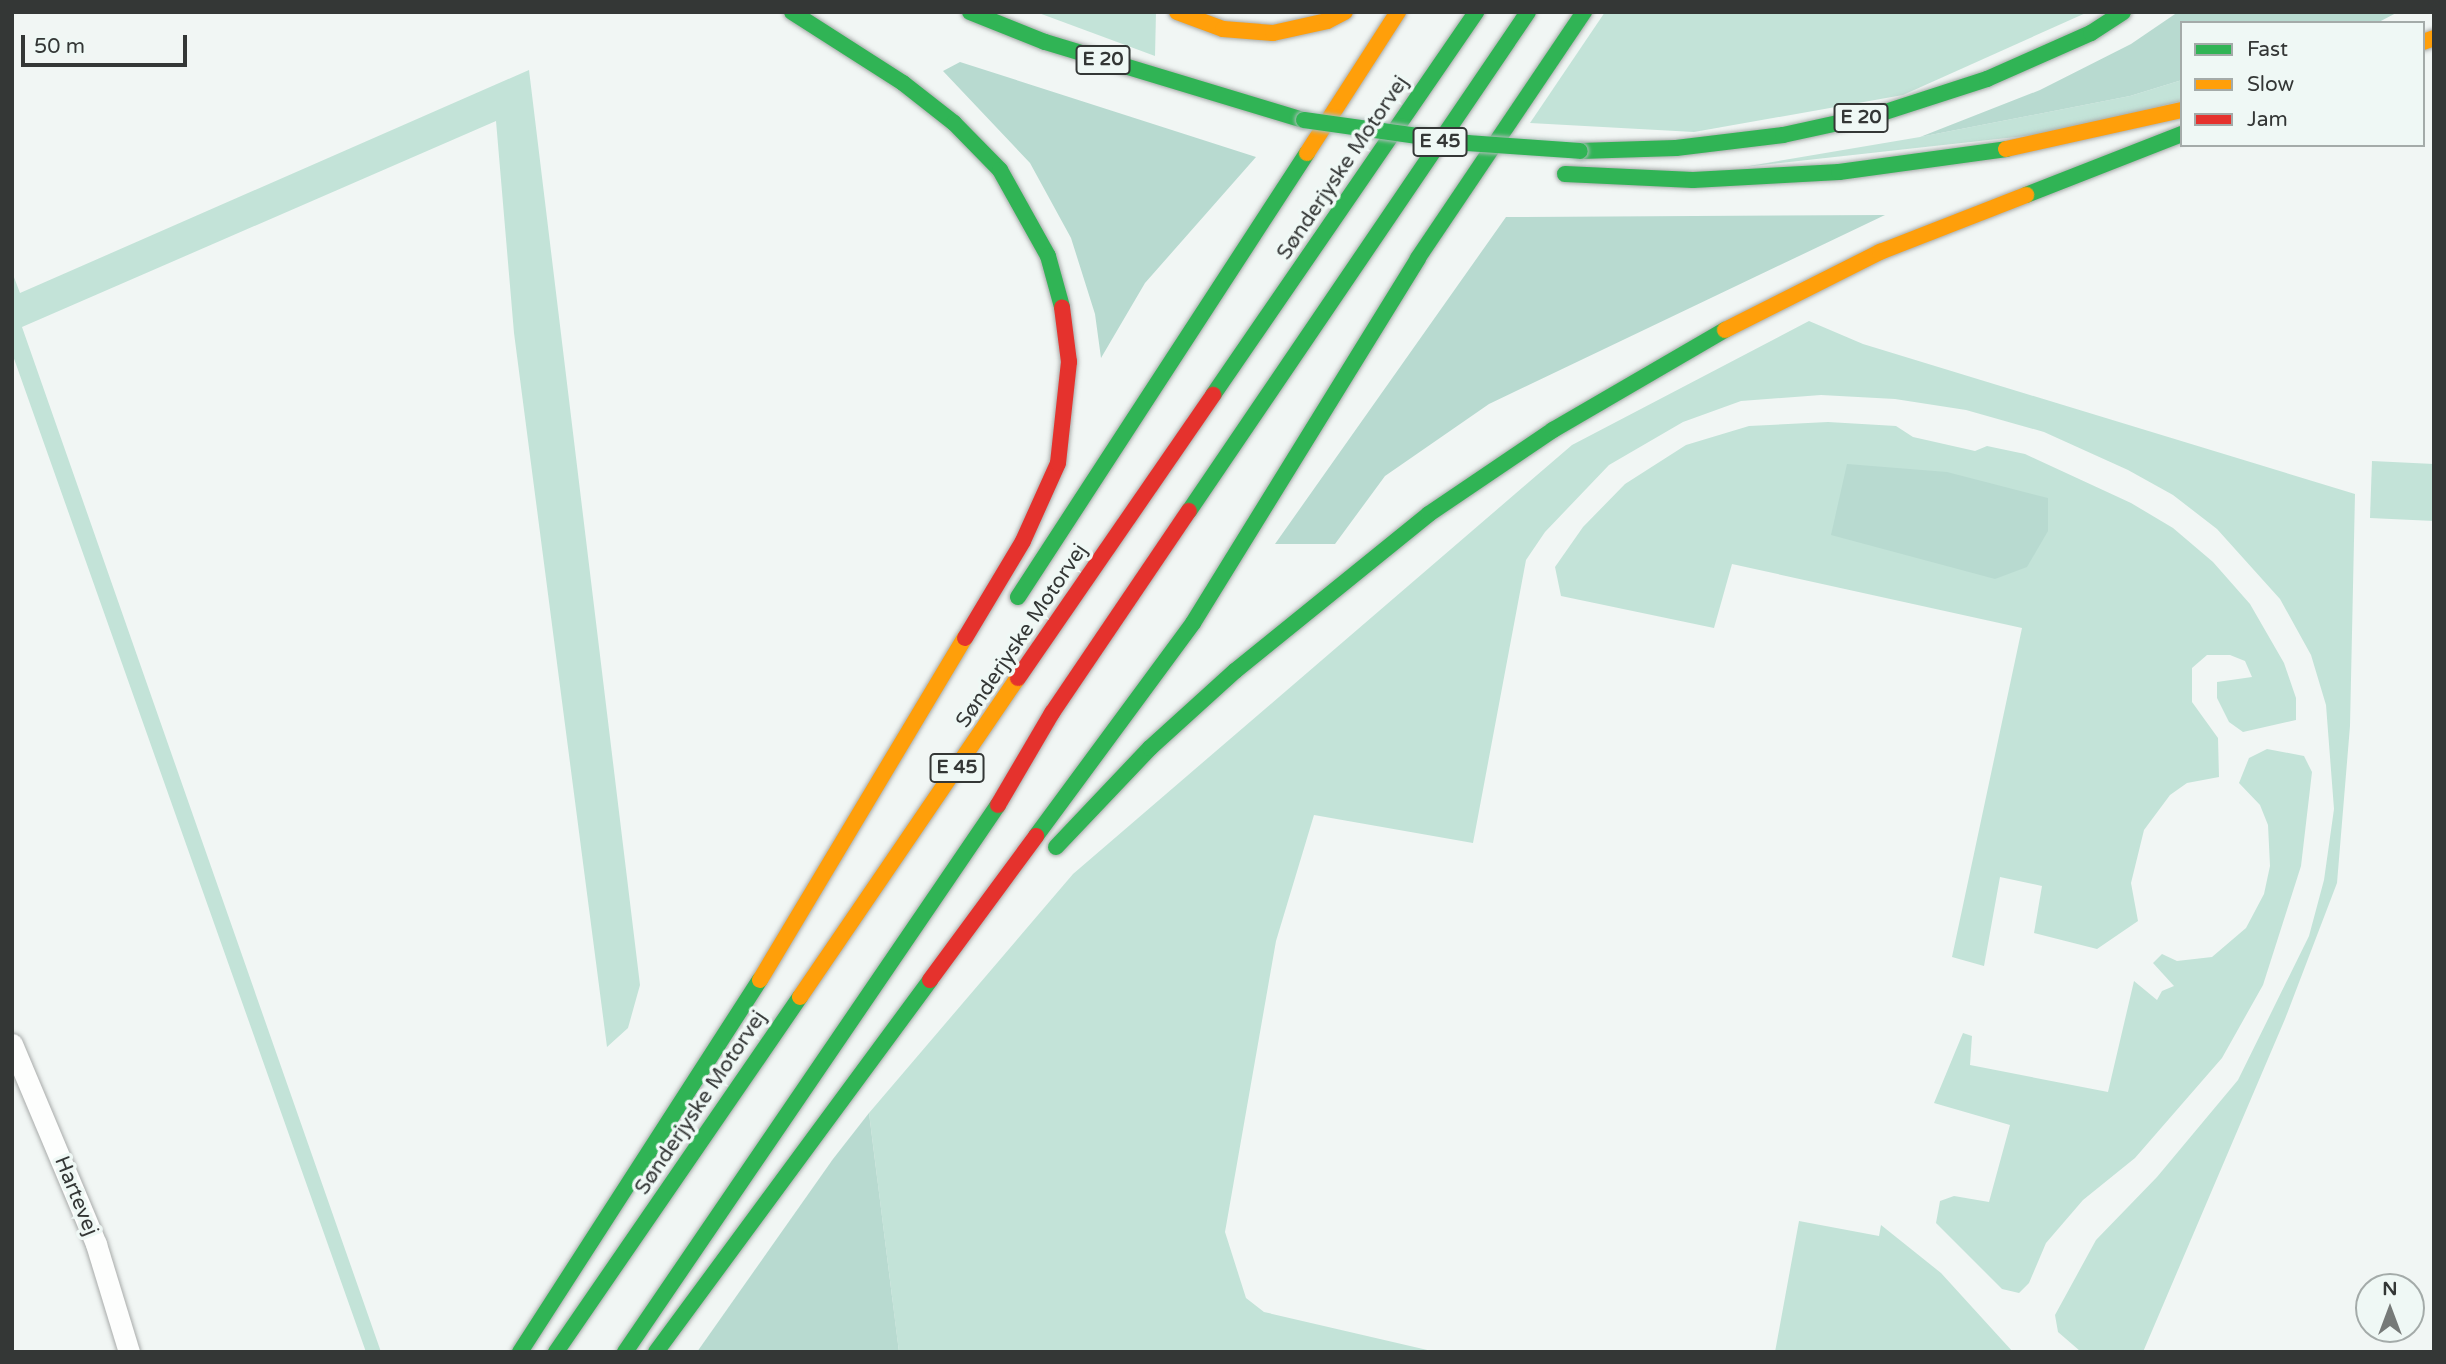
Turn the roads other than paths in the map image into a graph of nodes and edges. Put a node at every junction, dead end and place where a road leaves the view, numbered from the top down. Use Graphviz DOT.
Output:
graph roads {
  1 [pos="792,12"];
  2 [pos="970,12"];
  3 [pos="1177,12"];
  4 [pos="1345,12"];
  5 [pos="1398,12"];
  6 [pos="1475,12"];
  7 [pos="1528,12"];
  8 [pos="1584,12"];
  9 [pos="2123,12"];
  10 [pos="2180,110"];
  11 [pos="1304,120"];
  12 [pos="2180,135"];
  13 [pos="1496,167"];
  14 [pos="1558,174"];
  15 [pos="1007,615"];
  16 [pos="917,753"];
  17 [pos="1042,862"];
  18 [pos="1024,882"];
  19 [pos="786,937"];
  20 [pos="919,1000"];
  21 [pos="12,1044"];
  22 [pos="129,1352"];
  23 [pos="520,1352"];
  24 [pos="556,1352"];
  25 [pos="625,1352"];
  26 [pos="656,1352"];
  1 -- 19 [label="highway"];
  2 -- 11 [label="highway, E 20"];
  3 -- 4 [label="highway"];
  5 -- 15 [label="highway"];
  6 -- 24 [label="highway, Sønderjyske Motorvej / E 45"];
  7 -- 25 [label="highway, E 45"];
  8 -- 20 [label="highway"];
  9 -- 11 [label="highway, E 20, bridge"];
  10 -- 14 [label="highway"];
  11 -- 13 [label="highway, bridge"];
  12 -- 17 [label="highway"];
  16 -- 19 [label="highway"];
  18 -- 20 [label="highway"];
  19 -- 23 [label="highway"];
  20 -- 26 [label="highway"];
  21 -- 22 [label="street, Hartevej"];
}
